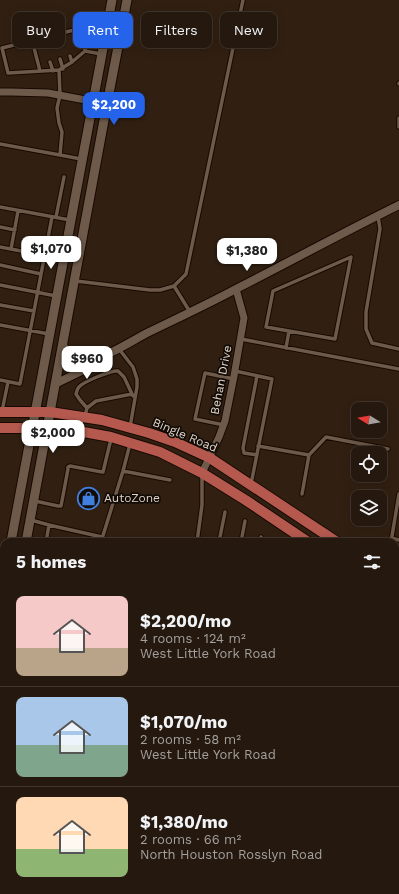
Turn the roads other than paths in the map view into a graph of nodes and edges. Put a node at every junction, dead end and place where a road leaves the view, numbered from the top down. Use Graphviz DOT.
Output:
graph roads {
  1 [pos="112,0"];
  2 [pos="127,0"];
  3 [pos="243,0"];
  4 [pos="65,32"];
  5 [pos="65,35"];
  6 [pos="66,38"];
  7 [pos="12,45"];
  8 [pos="34,48"];
  9 [pos="85,51"];
  10 [pos="102,54"];
  11 [pos="70,56"];
  12 [pos="60,59"];
  13 [pos="50,62"];
  14 [pos="72,62"];
  15 [pos="61,69"];
  16 [pos="40,71"];
  17 [pos="53,71"];
  18 [pos="0,92"];
  19 [pos="60,95"];
  20 [pos="93,101"];
  21 [pos="107,104"];
  22 [pos="399,118"];
  23 [pos="399,127"];
  24 [pos="0,144"];
  25 [pos="60,155"];
  26 [pos="82,159"];
  27 [pos="64,177"];
  28 [pos="399,205"];
  29 [pos="0,207"];
  30 [pos="18,211"];
  31 [pos="378,215"];
  32 [pos="54,217"];
  33 [pos="71,220"];
  34 [pos="0,227"];
  35 [pos="14,230"];
  36 [pos="0,247"];
  37 [pos="11,249"];
  38 [pos="44,256"];
  39 [pos="64,260"];
  40 [pos="78,262"];
  41 [pos="0,266"];
  42 [pos="41,274"];
  43 [pos="74,281"];
  44 [pos="0,285"];
  45 [pos="174,286"];
  46 [pos="236,289"];
  47 [pos="38,292"];
  48 [pos="57,296"];
  49 [pos="0,305"];
  50 [pos="34,311"];
  51 [pos="190,312"];
  52 [pos="0,324"];
  53 [pos="30,330"];
  54 [pos="289,331"];
  55 [pos="50,334"];
  56 [pos="241,339"];
  57 [pos="63,345"];
  58 [pos="118,348"];
  59 [pos="286,348"];
  60 [pos="399,349"];
  61 [pos="104,356"];
  62 [pos="399,369"];
  63 [pos="235,371"];
  64 [pos="256,376"];
  65 [pos="234,379"];
  66 [pos="0,380"];
  67 [pos="8,382"];
  68 [pos="55,384"];
  69 [pos="132,394"];
  70 [pos="135,398"];
  71 [pos="1,412"];
  72 [pos="35,412"];
  73 [pos="50,412"];
  74 [pos="86,413"];
  75 [pos="224,425"];
  76 [pos="0,428"];
  77 [pos="32,428"];
  78 [pos="130,428"];
  79 [pos="47,429"];
  80 [pos="111,437"];
  81 [pos="130,443"];
  82 [pos="258,446"];
  83 [pos="388,450"];
  84 [pos="257,456"];
  85 [pos="309,456"];
  86 [pos="210,458"];
  87 [pos="123,471"];
  88 [pos="202,473"];
  89 [pos="170,480"];
  90 [pos="251,485"];
  91 [pos="302,494"];
  92 [pos="399,494"];
  93 [pos="34,501"];
  94 [pos="225,512"];
  95 [pos="30,520"];
  96 [pos="245,521"];
  97 [pos="50,524"];
  98 [pos="102,537"];
  99 [pos="12,538"];
  100 [pos="27,538"];
  101 [pos="47,538"];
  102 [pos="197,538"];
  103 [pos="220,538"];
  104 [pos="242,538"];
  105 [pos="300,538"];
  106 [pos="331,538"];
  107 [pos="391,538"];
  1 -- 10 [label="main road"];
  2 -- 21 [label="main road"];
  3 -- 45 [label="lane"];
  4 -- 9 [label="lane"];
  5 -- 6 [label="lane"];
  7 -- 16 [label="lane"];
  8 -- 16 [label="lane"];
  9 -- 10 [label="lane"];
  9 -- 14 [label="lane"];
  10 -- 20 [label="main road"];
  11 -- 14 [label="lane"];
  12 -- 15 [label="lane"];
  13 -- 17 [label="lane"];
  14 -- 15 [label="lane"];
  15 -- 17 [label="lane"];
  15 -- 19 [label="lane"];
  16 -- 17 [label="lane"];
  18 -- 19 [label="street"];
  19 -- 20 [label="street"];
  19 -- 25 [label="lane"];
  20 -- 21 [label="street"];
  20 -- 26 [label="main road"];
  21 -- 40 [label="main road"];
  22 -- 23 [label="lane"];
  24 -- 25 [label="lane"];
  25 -- 26 [label="lane"];
  26 -- 33 [label="main road"];
  27 -- 32 [label="lane"];
  28 -- 31 [label="street"];
  29 -- 30 [label="lane"];
  30 -- 32 [label="lane"];
  30 -- 35 [label="lane"];
  31 -- 46 [label="street"];
  31 -- 60 [label="lane"];
  32 -- 33 [label="lane"];
  32 -- 38 [label="lane"];
  33 -- 39 [label="main road"];
  34 -- 35 [label="lane"];
  35 -- 37 [label="lane"];
  36 -- 37 [label="lane"];
  37 -- 38 [label="lane"];
  38 -- 39 [label="lane"];
  38 -- 42 [label="lane"];
  39 -- 40 [label="main road"];
  39 -- 48 [label="main road"];
  40 -- 43 [label="main road"];
  41 -- 42 [label="lane"];
  42 -- 47 [label="lane"];
  43 -- 45 [label="lane"];
  43 -- 57 [label="main road"];
  44 -- 47 [label="lane"];
  45 -- 51 [label="lane"];
  46 -- 51 [label="street"];
  46 -- 56 [label="street, Behan Drive"];
  47 -- 48 [label="lane"];
  47 -- 50 [label="lane"];
  48 -- 55 [label="main road"];
  49 -- 50 [label="lane"];
  50 -- 53 [label="lane"];
  51 -- 58 [label="street"];
  52 -- 53 [label="lane"];
  53 -- 55 [label="lane"];
  53 -- 67 [label="lane"];
  54 -- 54 [label="lane"];
  54 -- 59 [label="lane"];
  55 -- 72 [label="main road"];
  56 -- 59 [label="lane"];
  56 -- 63 [label="street, Behan Drive"];
  57 -- 61 [label="street"];
  57 -- 68 [label="main road"];
  58 -- 61 [label="street"];
  58 -- 70 [label="lane"];
  59 -- 62 [label="lane"];
  61 -- 68 [label="street"];
  63 -- 64 [label="lane"];
  63 -- 65 [label="street, Behan Drive"];
  64 -- 82 [label="lane"];
  64 -- 84 [label="lane"];
  65 -- 75 [label="street, Behan Drive"];
  65 -- 75 [label="lane"];
  66 -- 67 [label="lane"];
  67 -- 71 [label="lane"];
  68 -- 73 [label="main road"];
  69 -- 70 [label="lane"];
  69 -- 74 [label="lane"];
  69 -- 74 [label="lane"];
  70 -- 78 [label="lane"];
  71 -- 72 [label="main road, Bingle Road"];
  72 -- 73 [label="main road, Bingle Road"];
  72 -- 77 [label="main road"];
  73 -- 74 [label="main road, Bingle Road"];
  73 -- 79 [label="main road"];
  74 -- 78 [label="main road, Bingle Road"];
  75 -- 86 [label="street, Behan Drive"];
  76 -- 77 [label="main road"];
  77 -- 79 [label="main road"];
  77 -- 99 [label="main road"];
  78 -- 86 [label="main road, Bingle Road"];
  79 -- 80 [label="main road"];
  79 -- 93 [label="main road"];
  80 -- 81 [label="main road"];
  80 -- 93 [label="lane"];
  81 -- 87 [label="lane"];
  81 -- 88 [label="main road"];
  82 -- 84 [label="lane"];
  82 -- 85 [label="lane"];
  83 -- 85 [label="lane"];
  84 -- 90 [label="lane"];
  85 -- 91 [label="lane"];
  86 -- 88 [label="street, Behan Drive"];
  86 -- 90 [label="main road, Bingle Road"];
  87 -- 89 [label="lane"];
  87 -- 98 [label="lane"];
  88 -- 102 [label="lane"];
  88 -- 105 [label="main road"];
  90 -- 106 [label="main road, Bingle Road"];
  92 -- 107 [label="lane"];
  93 -- 95 [label="main road"];
  94 -- 103 [label="lane"];
  95 -- 97 [label="lane"];
  95 -- 100 [label="main road"];
  96 -- 104 [label="lane"];
  97 -- 98 [label="lane"];
  97 -- 101 [label="lane"];
}
